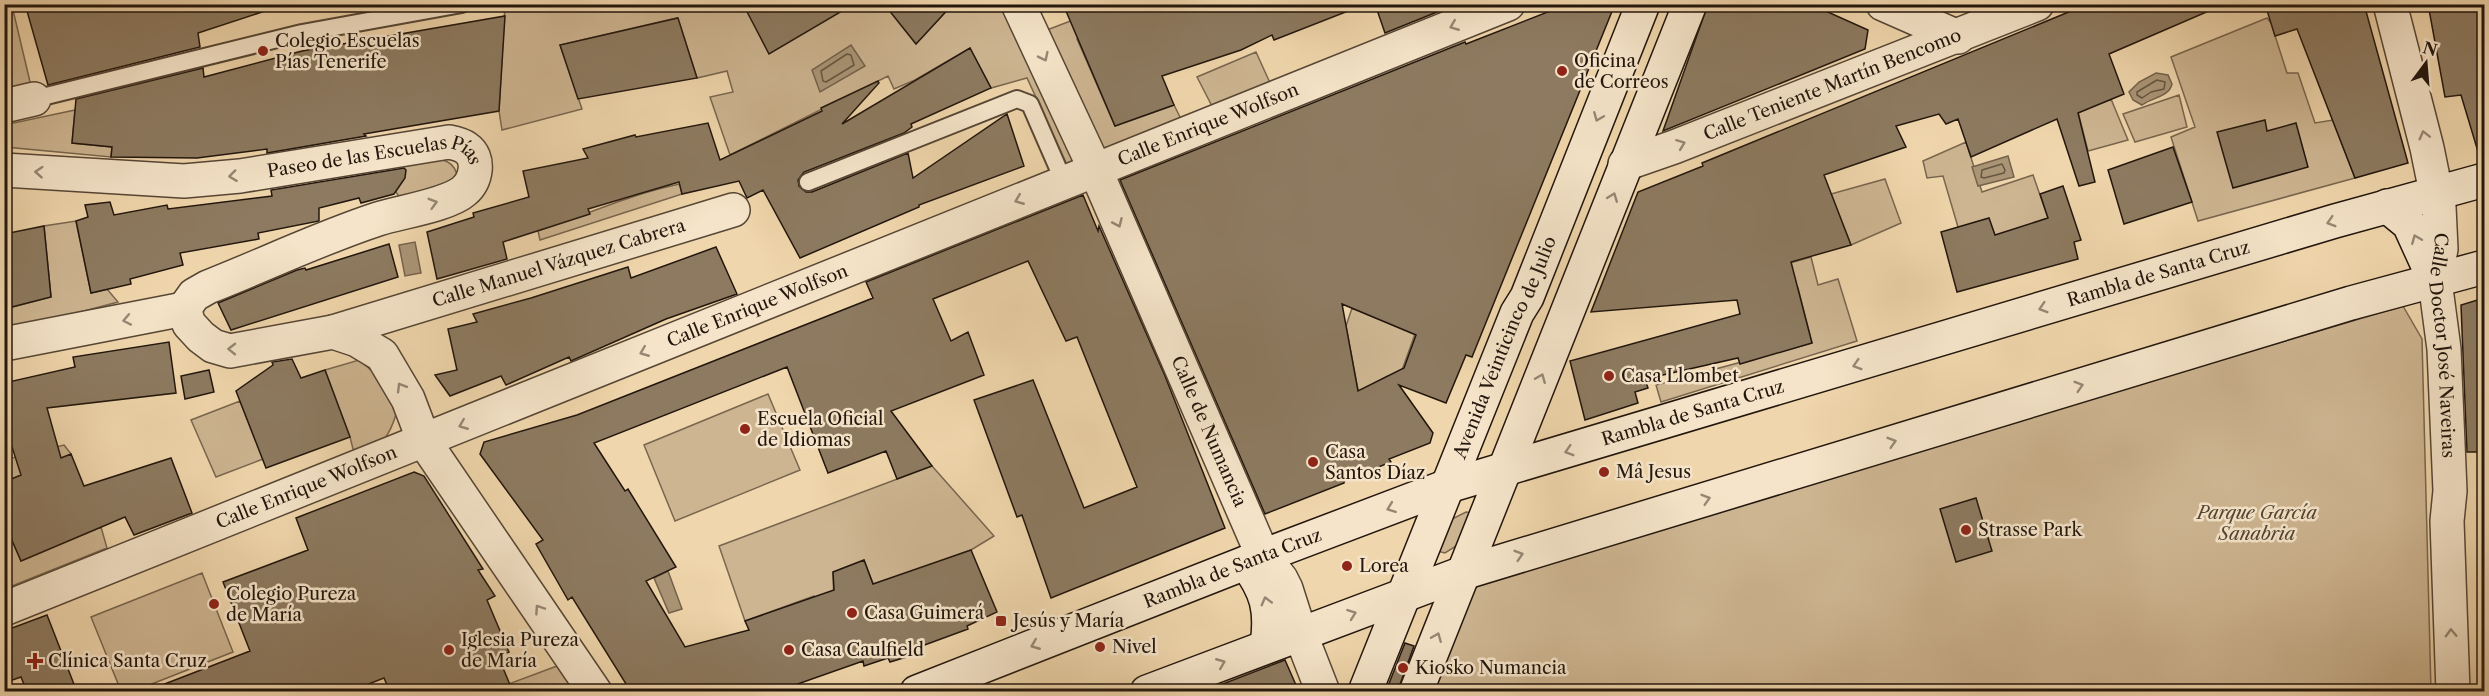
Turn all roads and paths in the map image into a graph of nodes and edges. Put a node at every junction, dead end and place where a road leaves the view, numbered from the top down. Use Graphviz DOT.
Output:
graph roads {
  1 [pos="462,4"];
  2 [pos="1018,4"];
  3 [pos="1508,4"];
  4 [pos="1643,4"];
  5 [pos="1690,4"];
  6 [pos="1883,4"];
  7 [pos="2037,4"];
  8 [pos="2390,4"];
  9 [pos="1958,37"];
  10 [pos="19,103"];
  11 [pos="1625,164"];
  12 [pos="1095,169"];
  13 [pos="4,170"];
  14 [pos="2484,180"];
  15 [pos="808,182"];
  16 [pos="1064,182"];
  17 [pos="2437,193"];
  18 [pos="2387,206"];
  19 [pos="733,210"];
  20 [pos="2484,267"];
  21 [pos="2435,280"];
  22 [pos="184,309"];
  23 [pos="383,316"];
  24 [pos="333,332"];
  25 [pos="4,344"];
  26 [pos="382,355"];
  27 [pos="424,441"];
  28 [pos="1503,471"];
  29 [pos="1445,488"];
  30 [pos="1255,559"];
  31 [pos="1463,573"];
  32 [pos="1405,594"];
  33 [pos="4,609"];
  34 [pos="1300,633"];
  35 [pos="1267,645"];
  36 [pos="595,692"];
  37 [pos="917,692"];
  38 [pos="1147,692"];
  39 [pos="1323,692"];
  40 [pos="1365,692"];
  41 [pos="1416,692"];
  42 [pos="2453,692"];
  1 -- 10 [label="lane"];
  2 -- 12 [label="street, Calle de Numancia, one-way"];
  3 -- 12 [label="street, Calle Enrique Wolfson, one-way"];
  4 -- 29 [label="street, Avenida Veinticinco de Julio, one-way"];
  5 -- 11 [label="street"];
  6 -- 9 [label="street"];
  7 -- 9 [label="street, Calle Teniente Martín Bencomo"];
  17 -- 8 [label="street, Calle Doctor José Naveiras, one-way"];
  11 -- 9 [label="street, Calle Teniente Martín Bencomo, one-way"];
  28 -- 11 [label="street, one-way"];
  12 -- 16 [label="street, Calle Enrique Wolfson"];
  12 -- 30 [label="street, Calle de Numancia, one-way"];
  22 -- 13 [label="street, Paseo de las Escuelas Pías, one-way"];
  14 -- 17 [label="street, Rambla de Santa Cruz"];
  15 -- 16 [label="lane"];
  16 -- 27 [label="street, Calle Enrique Wolfson, one-way"];
  17 -- 18 [label="street, Rambla de Santa Cruz"];
  17 -- 21 [label="street, Calle Doctor José Naveiras"];
  21 -- 18 [label="street, one-way"];
  18 -- 28 [label="street, Rambla de Santa Cruz, one-way"];
  19 -- 23 [label="street, Calle Manuel Vázquez Cabrera"];
  20 -- 21 [label="street"];
  31 -- 21 [label="street, one-way"];
  42 -- 21 [label="street, Calle Doctor José Naveiras, one-way"];
  24 -- 22 [label="street, one-way"];
  22 -- 25 [label="street, one-way"];
  23 -- 24 [label="street, Calle Manuel Vázquez Cabrera"];
  23 -- 26 [label="street"];
  24 -- 26 [label="street"];
  27 -- 26 [label="street, one-way"];
  27 -- 33 [label="street, Calle Enrique Wolfson"];
  36 -- 27 [label="street, one-way"];
  28 -- 29 [label="street, Rambla de Santa Cruz"];
  28 -- 31 [label="street"];
  29 -- 30 [label="street, Rambla de Santa Cruz, one-way"];
  29 -- 32 [label="street, Avenida Veinticinco de Julio"];
  30 -- 34 [label="street, Calle de Numancia"];
  35 -- 30 [label="street, one-way"];
  30 -- 37 [label="street, Rambla de Santa Cruz, one-way"];
  31 -- 32 [label="street"];
  41 -- 31 [label="street, one-way"];
  34 -- 32 [label="street, one-way"];
  32 -- 40 [label="street, Avenida Veinticinco de Julio"];
  34 -- 35 [label="street"];
  34 -- 39 [label="street, Calle de Numancia"];
  38 -- 35 [label="street, one-way"];
}
